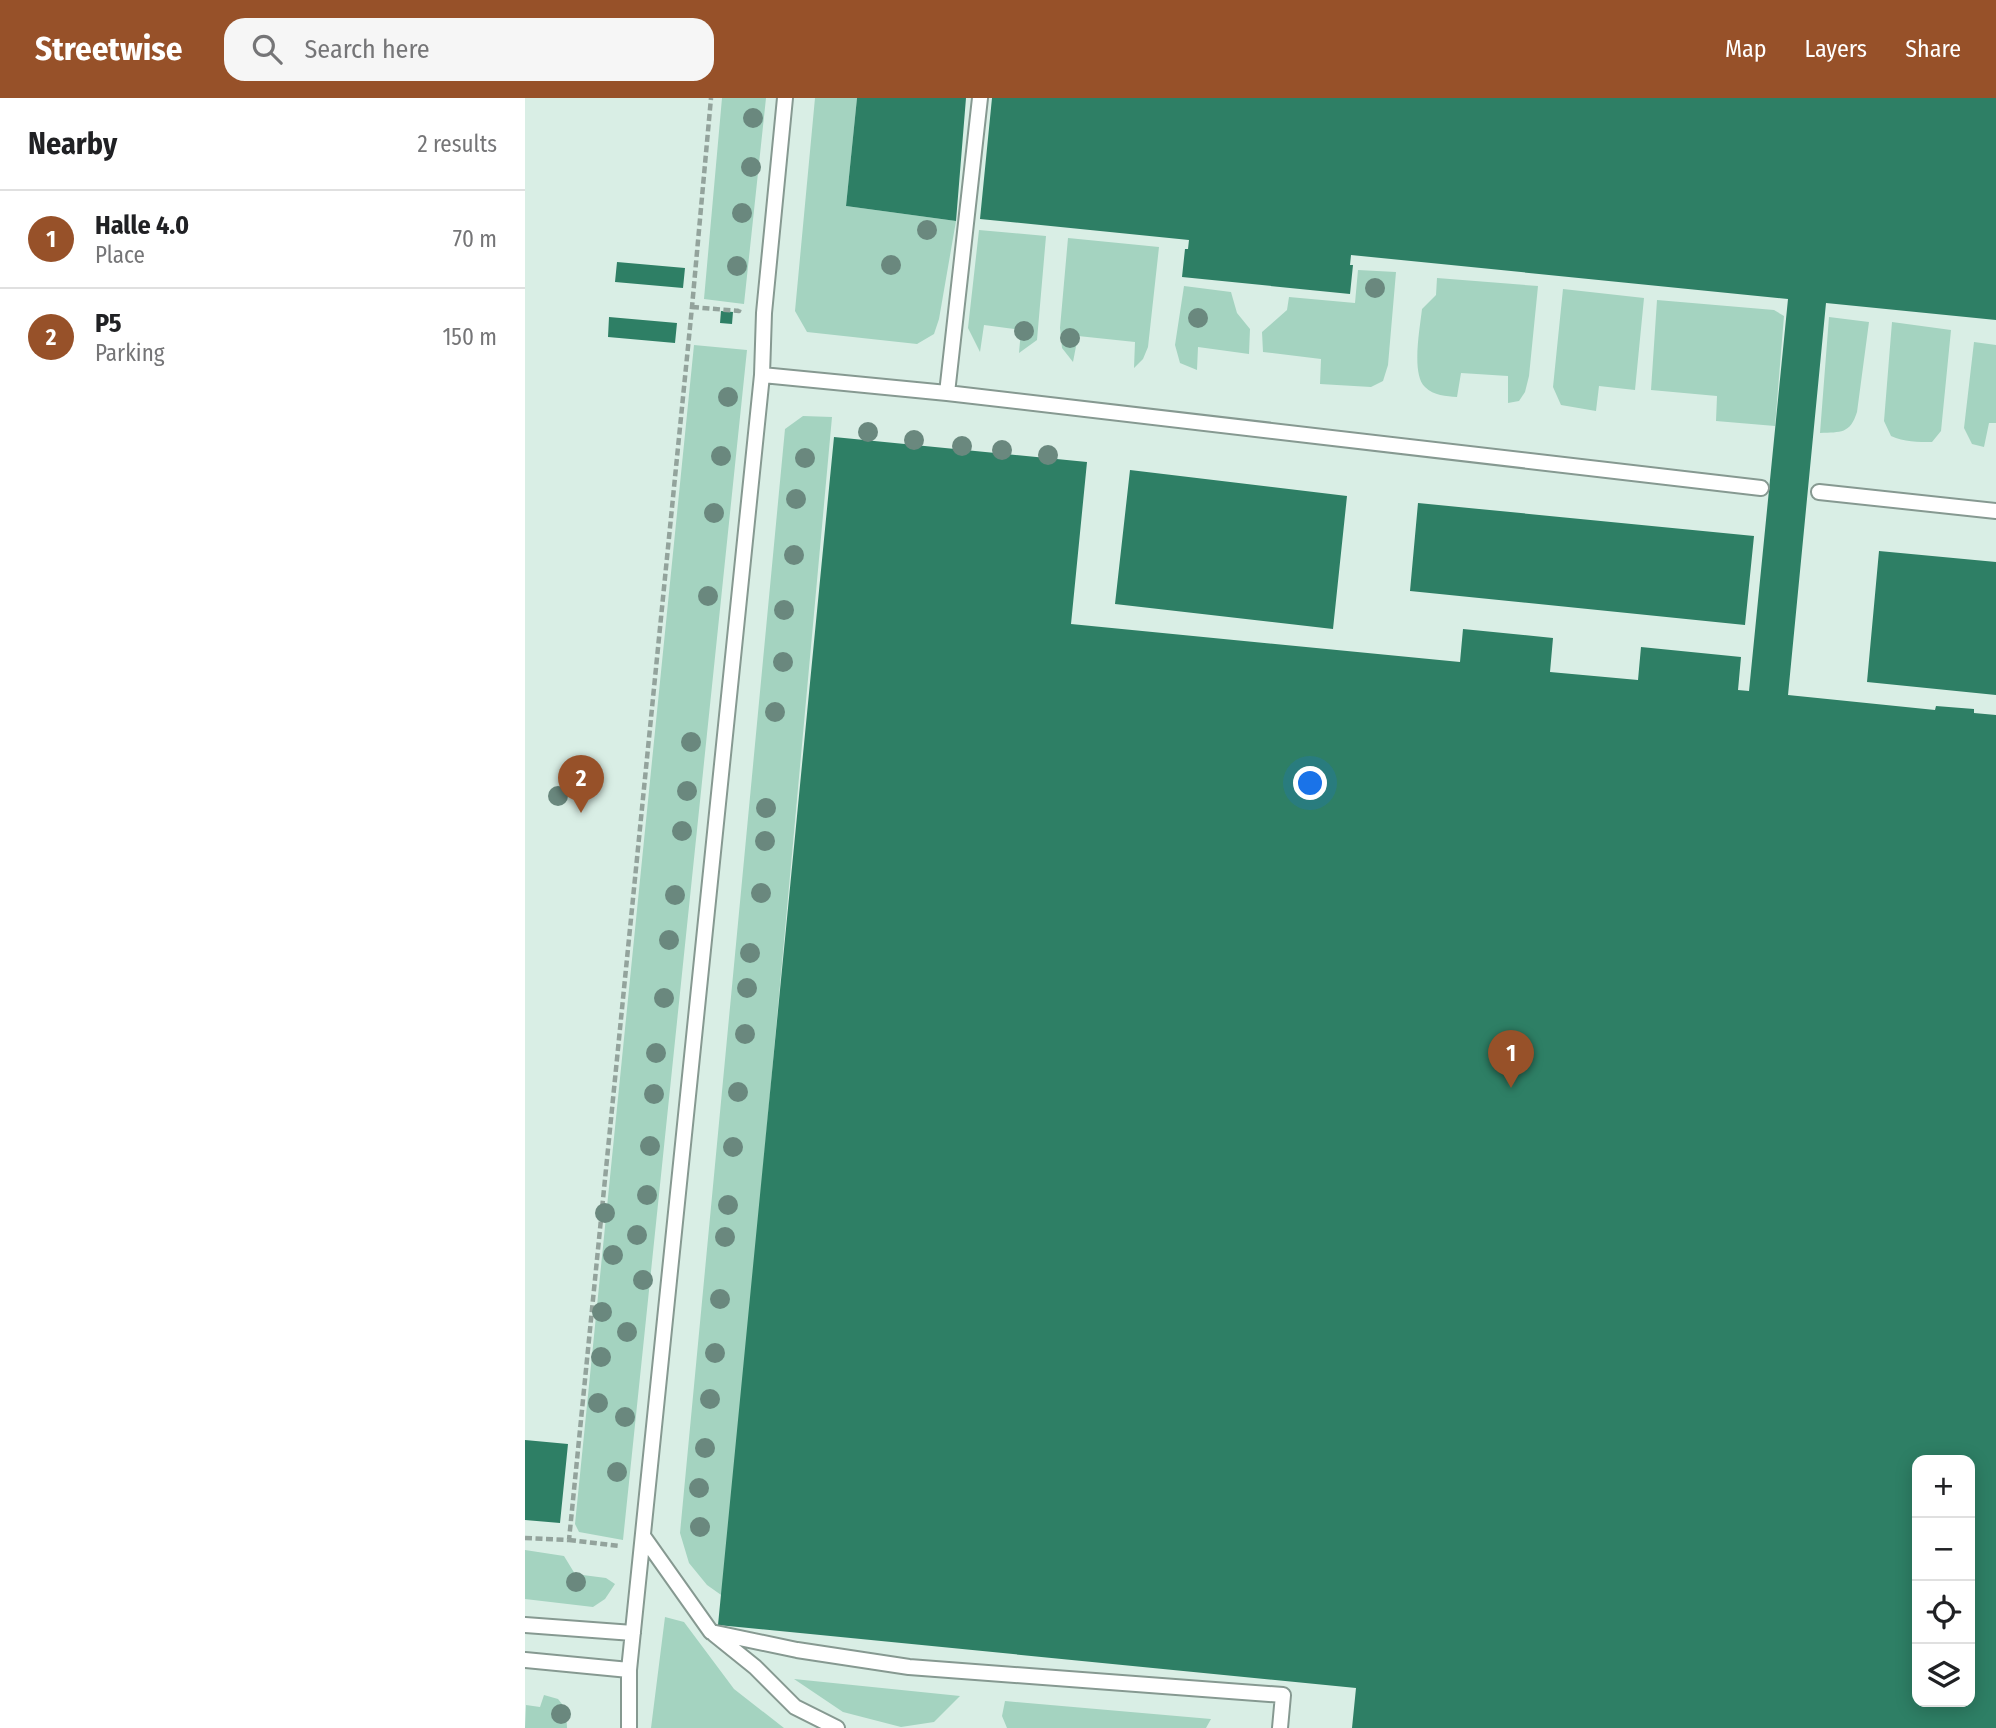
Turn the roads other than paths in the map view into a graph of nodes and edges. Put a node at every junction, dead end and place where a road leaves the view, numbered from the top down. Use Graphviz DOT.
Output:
graph roads {
  1 [pos="785,98"];
  2 [pos="979,98"];
  3 [pos="762,375"];
  4 [pos="947,393"];
  5 [pos="1761,488"];
  6 [pos="1819,492"];
  7 [pos="1996,511"];
  8 [pos="643,1536"];
  9 [pos="525,1625"];
  10 [pos="711,1632"];
  11 [pos="633,1633"];
  12 [pos="525,1660"];
  13 [pos="629,1670"];
  14 [pos="629,1728"];
  15 [pos="837,1728"];
  16 [pos="1280,1728"];
  1 -- 3 [label="lane"];
  2 -- 4 [label="lane"];
  3 -- 4 [label="lane"];
  3 -- 8 [label="lane"];
  4 -- 5 [label="lane"];
  6 -- 7 [label="lane"];
  8 -- 10 [label="lane"];
  8 -- 11 [label="lane"];
  9 -- 11 [label="lane"];
  10 -- 15 [label="lane"];
  10 -- 16 [label="lane"];
  11 -- 13 [label="lane"];
  12 -- 13 [label="lane"];
  13 -- 14 [label="lane"];
}
